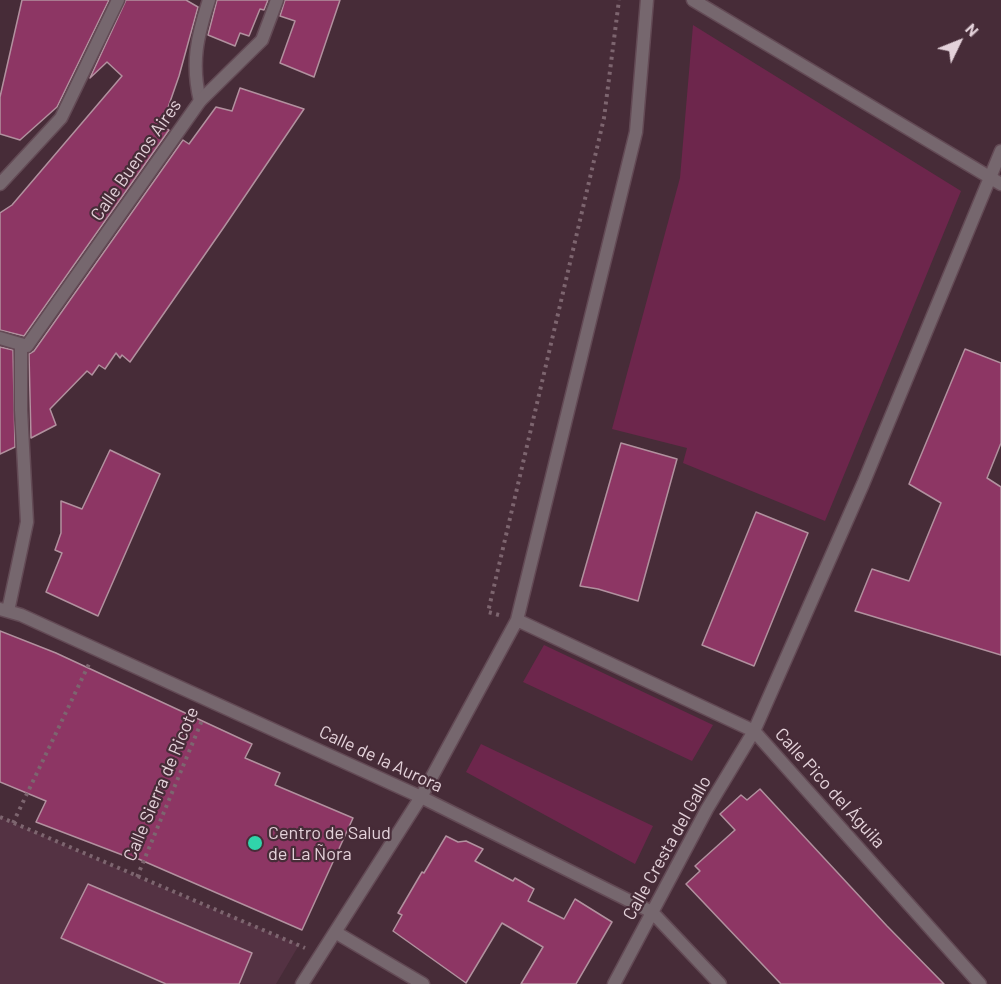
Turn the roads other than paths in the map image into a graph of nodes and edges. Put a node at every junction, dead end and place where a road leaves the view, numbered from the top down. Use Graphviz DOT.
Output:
graph roads {
  1 [pos="118,0"];
  2 [pos="209,0"];
  3 [pos="277,0"];
  4 [pos="647,0"];
  5 [pos="693,0"];
  6 [pos="200,101"];
  7 [pos="1001,151"];
  8 [pos="995,181"];
  9 [pos="1,183"];
  10 [pos="0,338"];
  11 [pos="24,345"];
  12 [pos="4,610"];
  13 [pos="518,620"];
  14 [pos="754,731"];
  15 [pos="421,797"];
  16 [pos="652,912"];
  17 [pos="335,932"];
  18 [pos="302,984"];
  19 [pos="423,984"];
  20 [pos="614,984"];
  21 [pos="720,984"];
  22 [pos="980,984"];
  1 -- 9 [label="street"];
  2 -- 6 [label="street"];
  3 -- 6 [label="street, Calle Buenos Aires"];
  4 -- 13 [label="street"];
  5 -- 8 [label="street"];
  6 -- 11 [label="street, Calle Buenos Aires"];
  7 -- 8 [label="street, Calle Cresta del Gallo"];
  8 -- 14 [label="street, Calle Cresta del Gallo"];
  10 -- 11 [label="street"];
  11 -- 12 [label="street"];
  12 -- 15 [label="street, Calle de la Aurora"];
  13 -- 14 [label="street, Calle Pico del Águila"];
  13 -- 15 [label="street"];
  14 -- 16 [label="street, Calle Cresta del Gallo"];
  14 -- 22 [label="street, Calle Pico del Águila"];
  15 -- 16 [label="street, Calle de la Aurora"];
  15 -- 17 [label="street"];
  16 -- 20 [label="street, Calle Cresta del Gallo"];
  16 -- 21 [label="street, Calle de la Aurora"];
  17 -- 18 [label="street"];
  17 -- 19 [label="street"];
}
